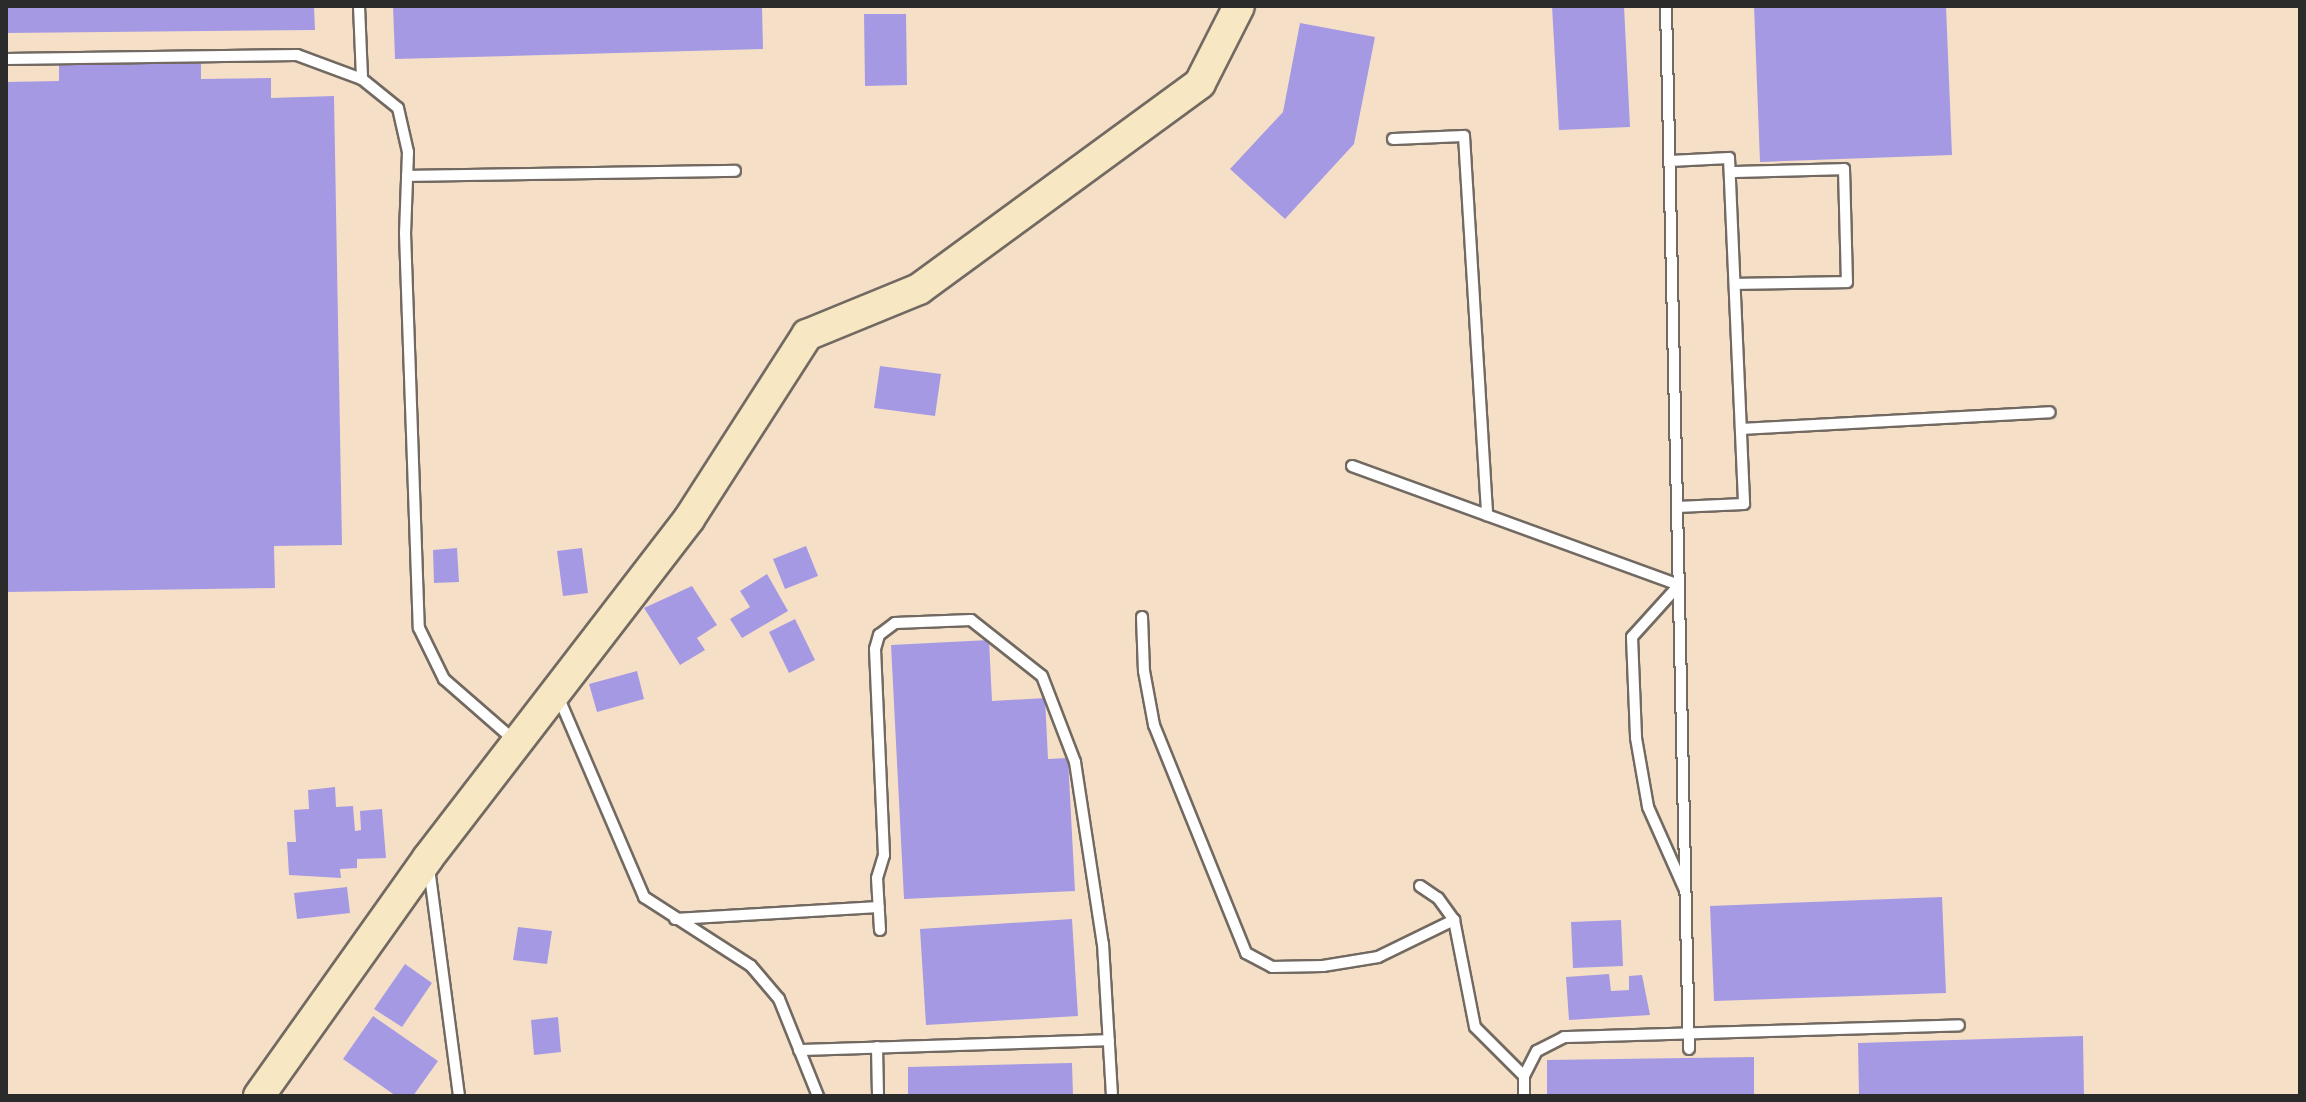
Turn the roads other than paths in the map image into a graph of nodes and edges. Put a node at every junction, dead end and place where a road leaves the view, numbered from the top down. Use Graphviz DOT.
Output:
graph roads {
  1 [pos="359,6"];
  2 [pos="1239,6"];
  3 [pos="1666,6"];
  4 [pos="6,59"];
  5 [pos="362,79"];
  6 [pos="1393,139"];
  7 [pos="1670,161"];
  8 [pos="735,171"];
  9 [pos="1730,172"];
  10 [pos="407,176"];
  11 [pos="1735,284"];
  12 [pos="2050,412"];
  13 [pos="1741,429"];
  14 [pos="1352,466"];
  15 [pos="1677,507"];
  16 [pos="1487,515"];
  17 [pos="1679,585"];
  18 [pos="1142,617"];
  19 [pos="557,694"];
  20 [pos="518,744"];
  21 [pos="428,858"];
  22 [pos="1420,886"];
  23 [pos="1688,895"];
  24 [pos="879,907"];
  25 [pos="675,919"];
  26 [pos="1454,920"];
  27 [pos="880,930"];
  28 [pos="1959,1025"];
  29 [pos="1689,1031"];
  30 [pos="1109,1040"];
  31 [pos="877,1047"];
  32 [pos="1689,1049"];
  33 [pos="799,1050"];
  34 [pos="1524,1076"];
  35 [pos="259,1096"];
  36 [pos="459,1096"];
  37 [pos="818,1096"];
  38 [pos="878,1096"];
  39 [pos="1112,1096"];
  40 [pos="1524,1096"];
  1 -- 5 [label="lane"];
  2 -- 19 [label="street"];
  3 -- 7 [label="lane"];
  4 -- 5 [label="lane"];
  5 -- 10 [label="lane"];
  6 -- 16 [label="lane"];
  7 -- 9 [label="lane"];
  7 -- 15 [label="lane"];
  8 -- 10 [label="lane"];
  9 -- 11 [label="lane"];
  9 -- 11 [label="lane"];
  10 -- 20 [label="lane"];
  11 -- 13 [label="lane"];
  12 -- 13 [label="lane"];
  13 -- 15 [label="lane"];
  14 -- 16 [label="lane"];
  15 -- 17 [label="lane"];
  16 -- 17 [label="lane"];
  17 -- 23 [label="lane"];
  17 -- 23 [label="lane"];
  18 -- 26 [label="lane"];
  19 -- 20 [label="street"];
  19 -- 25 [label="lane"];
  20 -- 21 [label="street"];
  21 -- 35 [label="street"];
  21 -- 36 [label="lane"];
  22 -- 26 [label="lane"];
  23 -- 29 [label="lane"];
  24 -- 25 [label="lane"];
  24 -- 27 [label="lane"];
  24 -- 30 [label="lane"];
  25 -- 33 [label="lane"];
  26 -- 34 [label="lane"];
  28 -- 29 [label="lane"];
  29 -- 32 [label="lane"];
  29 -- 34 [label="lane"];
  30 -- 31 [label="lane"];
  30 -- 39 [label="lane"];
  31 -- 33 [label="lane"];
  31 -- 38 [label="lane"];
  33 -- 37 [label="lane"];
  34 -- 40 [label="lane"];
}
